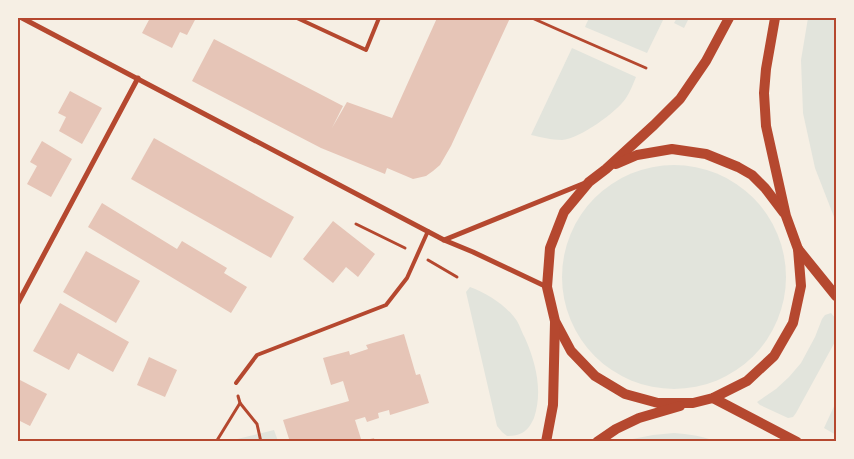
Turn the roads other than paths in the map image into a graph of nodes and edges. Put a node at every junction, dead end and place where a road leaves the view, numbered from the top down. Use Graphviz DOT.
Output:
graph roads {
  1 [pos="22,18"];
  2 [pos="297,18"];
  3 [pos="379,18"];
  4 [pos="729,18"];
  5 [pos="775,18"];
  6 [pos="138,78"];
  7 [pos="606,169"];
  8 [pos="589,182"];
  9 [pos="786,216"];
  10 [pos="428,231"];
  11 [pos="444,240"];
  12 [pos="798,249"];
  13 [pos="547,287"];
  14 [pos="836,296"];
  15 [pos="18,303"];
  16 [pos="555,321"];
  17 [pos="236,383"];
  18 [pos="713,398"];
  19 [pos="693,403"];
  20 [pos="546,442"];
  21 [pos="597,442"];
  22 [pos="797,442"];
  1 -- 6 [label="street"];
  2 -- 3 [label="lane"];
  4 -- 7 [label="main road"];
  5 -- 9 [label="main road"];
  6 -- 10 [label="street"];
  6 -- 15 [label="street"];
  7 -- 8 [label="main road"];
  7 -- 9 [label="main road"];
  8 -- 11 [label="street"];
  8 -- 13 [label="main road"];
  9 -- 12 [label="main road"];
  10 -- 11 [label="street"];
  10 -- 17 [label="lane"];
  11 -- 13 [label="street"];
  12 -- 14 [label="main road"];
  12 -- 18 [label="main road"];
  13 -- 16 [label="main road"];
  16 -- 19 [label="main road"];
  16 -- 20 [label="main road"];
  18 -- 19 [label="main road"];
  18 -- 22 [label="main road"];
  19 -- 21 [label="main road"];
}
